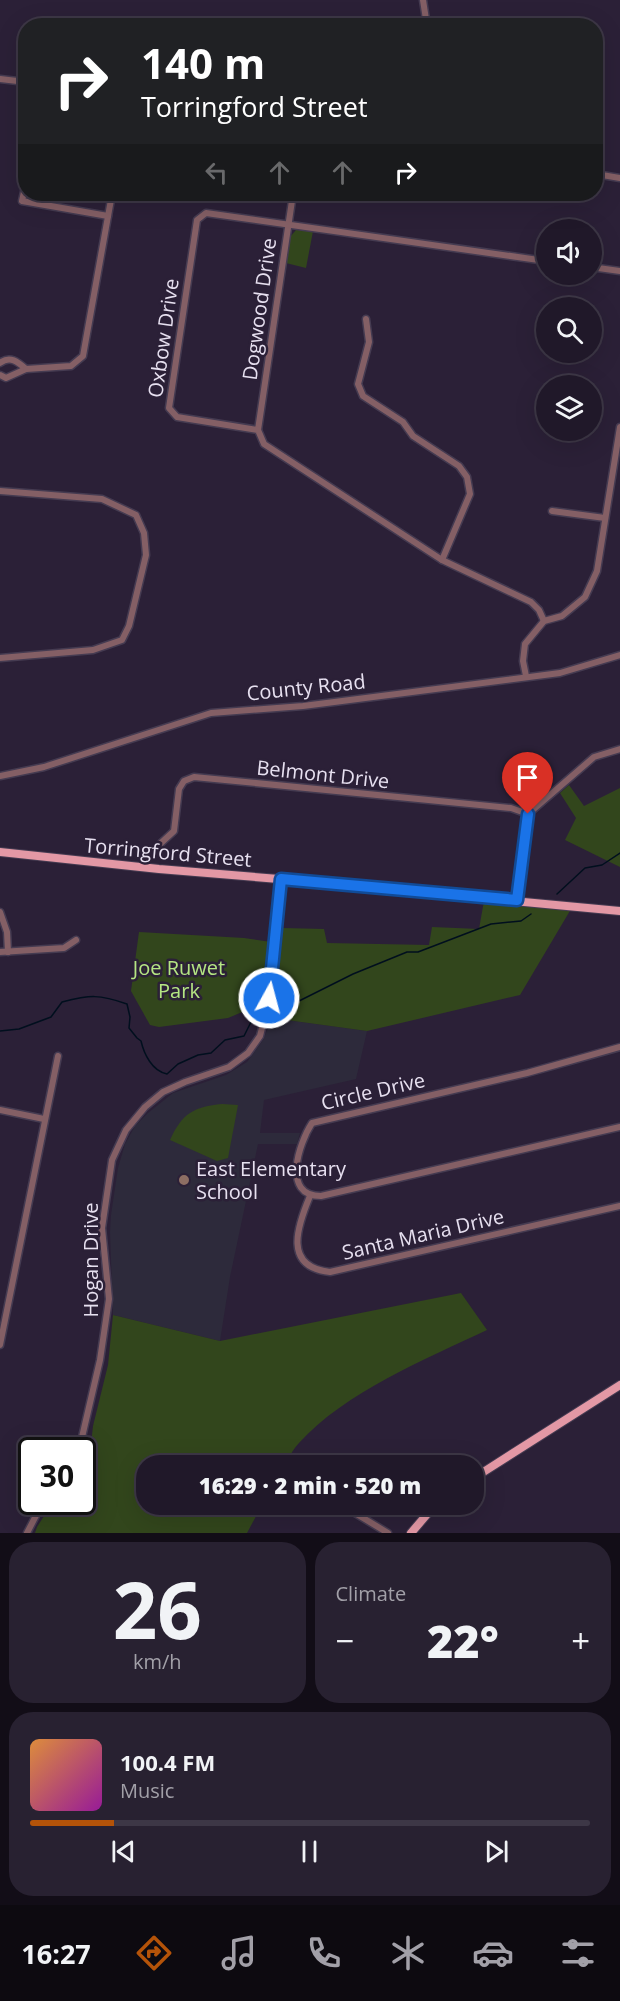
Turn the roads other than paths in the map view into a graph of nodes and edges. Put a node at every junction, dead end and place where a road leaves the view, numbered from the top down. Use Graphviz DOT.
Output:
graph roads {
  1 [pos="423,0"];
  2 [pos="426,18"];
  3 [pos="0,79"];
  4 [pos="18,81"];
  5 [pos="603,175"];
  6 [pos="620,178"];
  7 [pos="22,201"];
  8 [pos="111,201"];
  9 [pos="292,201"];
  10 [pos="108,216"];
  11 [pos="288,224"];
  12 [pos="536,260"];
  13 [pos="602,269"];
  14 [pos="620,271"];
  15 [pos="366,319"];
  16 [pos="0,363"];
  17 [pos="26,369"];
  18 [pos="0,375"];
  19 [pos="620,427"];
  20 [pos="258,430"];
  21 [pos="0,491"];
  22 [pos="552,511"];
  23 [pos="604,518"];
  24 [pos="442,560"];
  25 [pos="544,621"];
  26 [pos="620,655"];
  27 [pos="0,658"];
  28 [pos="526,676"];
  29 [pos="620,749"];
  30 [pos="0,776"];
  31 [pos="528,814"];
  32 [pos="162,843"];
  33 [pos="0,852"];
  34 [pos="281,879"];
  35 [pos="517,900"];
  36 [pos="620,911"];
  37 [pos="0,912"];
  38 [pos="76,940"];
  39 [pos="0,952"];
  40 [pos="8,952"];
  41 [pos="620,1047"];
  42 [pos="58,1056"];
  43 [pos="0,1110"];
  44 [pos="44,1119"];
  45 [pos="620,1127"];
  46 [pos="310,1196"];
  47 [pos="620,1206"];
  48 [pos="0,1346"];
  49 [pos="620,1385"];
  50 [pos="82,1437"];
  51 [pos="484,1473"];
  52 [pos="36,1515"];
  53 [pos="358,1515"];
  54 [pos="426,1515"];
  55 [pos="27,1533"];
  56 [pos="388,1533"];
  57 [pos="411,1533"];
  1 -- 2 [label="street"];
  3 -- 4 [label="street"];
  5 -- 6 [label="street"];
  7 -- 10 [label="street"];
  8 -- 10 [label="street"];
  9 -- 11 [label="street, Dogwood Drive"];
  10 -- 17 [label="street"];
  11 -- 12 [label="street, Oxbow Drive"];
  11 -- 20 [label="street, Dogwood Drive"];
  11 -- 20 [label="street, Oxbow Drive"];
  13 -- 14 [label="street"];
  15 -- 24 [label="street"];
  16 -- 17 [label="street"];
  17 -- 18 [label="street"];
  19 -- 23 [label="street"];
  20 -- 24 [label="street"];
  21 -- 27 [label="street"];
  22 -- 23 [label="street"];
  23 -- 25 [label="street"];
  24 -- 25 [label="street"];
  25 -- 28 [label="street"];
  26 -- 28 [label="street, County Road"];
  28 -- 30 [label="street, County Road"];
  29 -- 31 [label="street"];
  31 -- 32 [label="street, Belmont Drive"];
  31 -- 35 [label="street"];
  33 -- 34 [label="main road, Torringford Street"];
  34 -- 35 [label="main road, Torringford Street"];
  34 -- 50 [label="street, Hogan Drive"];
  35 -- 36 [label="main road, Torringford Street"];
  37 -- 40 [label="street"];
  38 -- 40 [label="street"];
  39 -- 40 [label="street"];
  41 -- 46 [label="street, Circle Drive"];
  42 -- 44 [label="street"];
  43 -- 44 [label="street"];
  44 -- 48 [label="street"];
  45 -- 46 [label="street"];
  46 -- 47 [label="street, Santa Maria Drive"];
  49 -- 51 [label="main road"];
  52 -- 55 [label="street"];
  53 -- 56 [label="street"];
  54 -- 57 [label="main road"];
}
